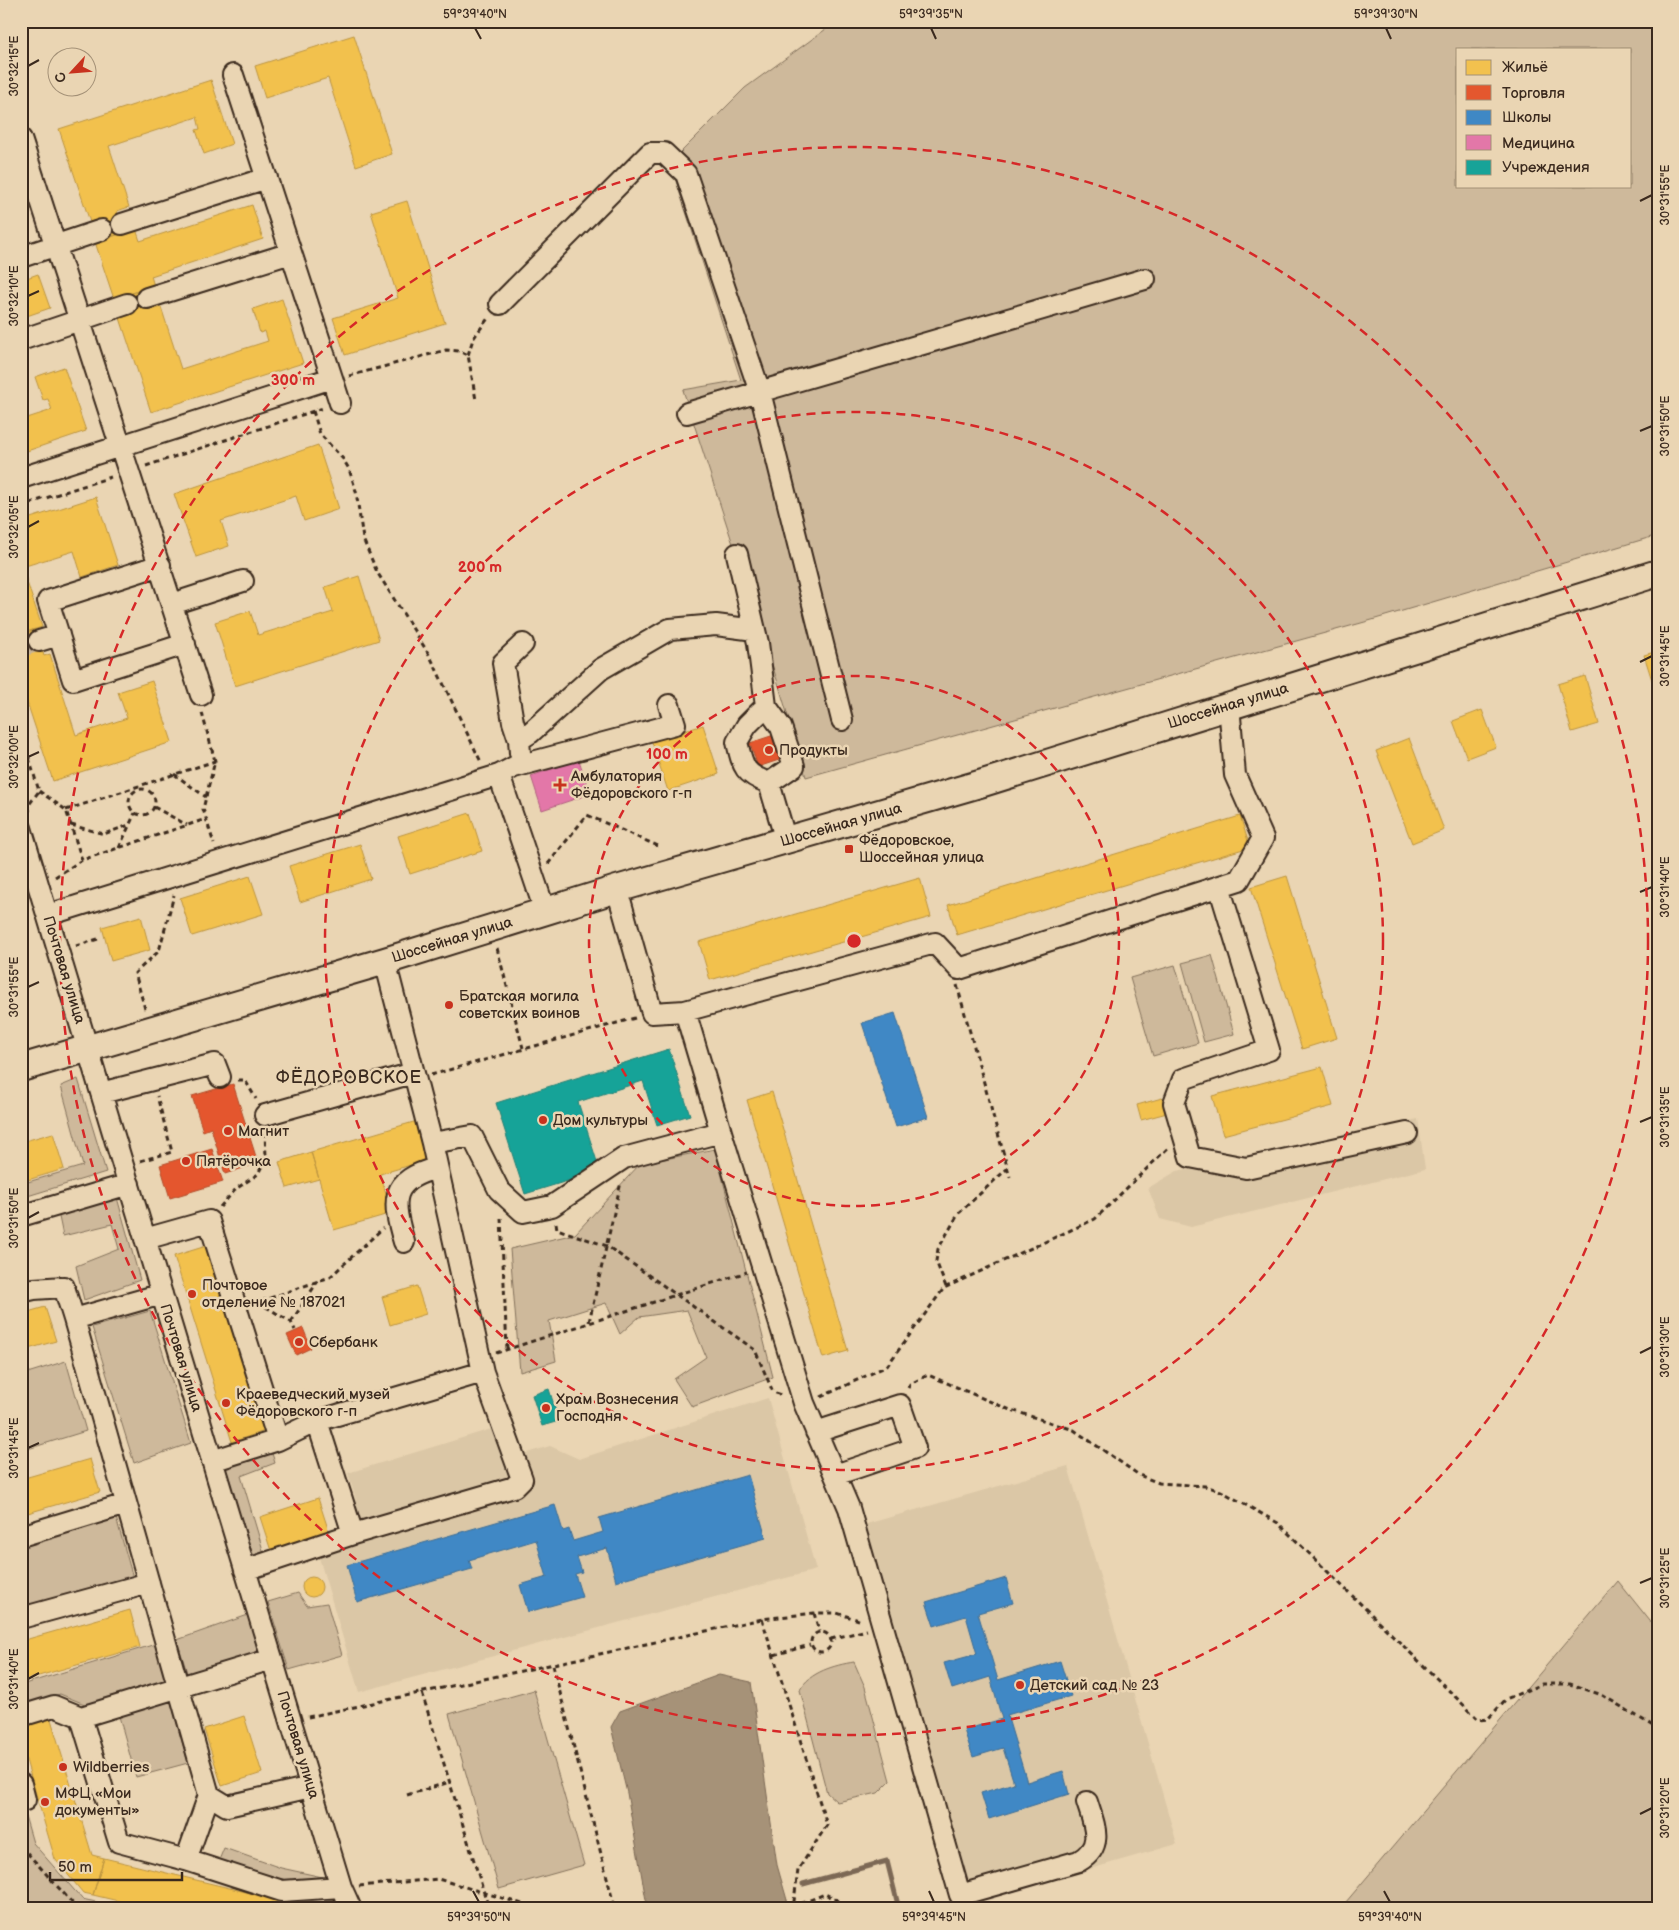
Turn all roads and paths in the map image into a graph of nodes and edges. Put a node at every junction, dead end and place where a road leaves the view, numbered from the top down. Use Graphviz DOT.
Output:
graph roads {
  1 [pos="233,75"];
  2 [pos="21,139"];
  3 [pos="267,178"];
  4 [pos="122,224"];
  5 [pos="102,230"];
  6 [pos="56,246"];
  7 [pos="291,253"];
  8 [pos="21,257"];
  9 [pos="1145,279"];
  10 [pos="147,298"];
  11 [pos="127,304"];
  12 [pos="500,304"];
  13 [pos="80,320"];
  14 [pos="21,340"];
  15 [pos="468,355"];
  16 [pos="332,378"];
  17 [pos="760,392"];
  18 [pos="476,400"];
  19 [pos="340,403"];
  20 [pos="313,412"];
  21 [pos="687,413"];
  22 [pos="121,446"];
  23 [pos="129,472"];
  24 [pos="21,478"];
  25 [pos="21,506"];
  26 [pos="737,554"];
  27 [pos="160,564"];
  28 [pos="1658,573"];
  29 [pos="243,581"];
  30 [pos="172,604"];
  31 [pos="755,630"];
  32 [pos="59,634"];
  33 [pos="39,641"];
  34 [pos="185,644"];
  35 [pos="523,644"];
  36 [pos="202,695"];
  37 [pos="1229,705"];
  38 [pos="670,706"];
  39 [pos="766,706"];
  40 [pos="842,720"];
  41 [pos="519,740"];
  42 [pos="215,761"];
  43 [pos="520,765"];
  44 [pos="174,774"];
  45 [pos="494,777"];
  46 [pos="769,783"];
  47 [pos="138,788"];
  48 [pos="39,791"];
  49 [pos="206,797"];
  50 [pos="154,807"];
  51 [pos="66,810"];
  52 [pos="134,813"];
  53 [pos="206,820"];
  54 [pos="71,825"];
  55 [pos="129,825"];
  56 [pos="188,825"];
  57 [pos="21,828"];
  58 [pos="786,841"];
  59 [pos="658,846"];
  60 [pos="119,848"];
  61 [pos="82,860"];
  62 [pos="220,864"];
  63 [pos="179,876"];
  64 [pos="536,879"];
  65 [pos="50,880"];
  66 [pos="1219,886"];
  67 [pos="617,889"];
  68 [pos="545,911"];
  69 [pos="48,915"];
  70 [pos="492,928"];
  71 [pos="100,938"];
  72 [pos="70,947"];
  73 [pos="384,961"];
  74 [pos="959,969"];
  75 [pos="135,973"];
  76 [pos="685,1011"];
  77 [pos="652,1013"];
  78 [pos="88,1048"];
  79 [pos="523,1048"];
  80 [pos="21,1068"];
  81 [pos="414,1076"];
  82 [pos="220,1077"];
  83 [pos="153,1080"];
  84 [pos="101,1093"];
  85 [pos="265,1115"];
  86 [pos="721,1132"];
  87 [pos="1184,1133"];
  88 [pos="1407,1133"];
  89 [pos="432,1143"];
  90 [pos="624,1158"];
  91 [pos="437,1168"];
  92 [pos="1008,1168"];
  93 [pos="126,1175"];
  94 [pos="1010,1177"];
  95 [pos="499,1190"];
  96 [pos="552,1206"];
  97 [pos="21,1216"];
  98 [pos="396,1216"];
  99 [pos="209,1221"];
  100 [pos="145,1240"];
  101 [pos="404,1242"];
  102 [pos="607,1246"];
  103 [pos="763,1267"];
  104 [pos="318,1281"];
  105 [pos="946,1287"];
  106 [pos="21,1292"];
  107 [pos="162,1294"];
  108 [pos="676,1294"];
  109 [pos="258,1302"];
  110 [pos="237,1310"];
  111 [pos="74,1319"];
  112 [pos="292,1322"];
  113 [pos="589,1322"];
  114 [pos="295,1330"];
  115 [pos="507,1349"];
  116 [pos="480,1365"];
  117 [pos="804,1404"];
  118 [pos="900,1405"];
  119 [pos="317,1421"];
  120 [pos="816,1432"];
  121 [pos="278,1440"];
  122 [pos="212,1461"];
  123 [pos="835,1475"];
  124 [pos="126,1504"];
  125 [pos="353,1534"];
  126 [pos="21,1536"];
  127 [pos="245,1570"];
  128 [pos="149,1583"];
  129 [pos="814,1613"];
  130 [pos="21,1618"];
  131 [pos="762,1618"];
  132 [pos="882,1626"];
  133 [pos="820,1632"];
  134 [pos="831,1639"];
  135 [pos="810,1645"];
  136 [pos="774,1655"];
  137 [pos="272,1658"];
  138 [pos="553,1665"];
  139 [pos="178,1687"];
  140 [pos="422,1693"];
  141 [pos="21,1716"];
  142 [pos="81,1717"];
  143 [pos="290,1721"];
  144 [pos="1658,1729"];
  145 [pos="450,1782"];
  146 [pos="311,1787"];
  147 [pos="209,1795"];
  148 [pos="407,1796"];
  149 [pos="1087,1802"];
  150 [pos="21,1846"];
  151 [pos="186,1860"];
  152 [pos="341,1887"];
  153 [pos="484,1892"];
  154 [pos="793,1908"];
  155 [pos="86,1909"];
  156 [pos="351,1909"];
  157 [pos="489,1909"];
  158 [pos="539,1909"];
  159 [pos="615,1909"];
  160 [pos="846,1909"];
  1 -- 3 [label="street"];
  2 -- 6 [label="street"];
  3 -- 4 [label="street"];
  3 -- 7 [label="street"];
  5 -- 6 [label="street"];
  6 -- 8 [label="street"];
  6 -- 13 [label="street"];
  7 -- 10 [label="street"];
  7 -- 16 [label="street"];
  9 -- 17 [label="street"];
  11 -- 13 [label="street"];
  12 -- 15 [label="path"];
  12 -- 17 [label="street"];
  13 -- 14 [label="street"];
  13 -- 22 [label="street"];
  15 -- 16 [label="path"];
  15 -- 18 [label="path"];
  16 -- 19 [label="street"];
  16 -- 22 [label="street"];
  17 -- 21 [label="street"];
  17 -- 40 [label="street"];
  19 -- 20 [label="path"];
  20 -- 23 [label="path"];
  20 -- 45 [label="path"];
  22 -- 23 [label="street"];
  22 -- 24 [label="street"];
  23 -- 25 [label="path"];
  23 -- 27 [label="street"];
  26 -- 31 [label="street"];
  27 -- 30 [label="street"];
  27 -- 32 [label="street"];
  28 -- 37 [label="main road, Шоссейная улица"];
  29 -- 30 [label="street"];
  30 -- 34 [label="street"];
  31 -- 39 [label="street"];
  31 -- 41 [label="street"];
  32 -- 33 [label="street"];
  32 -- 34 [label="street"];
  34 -- 36 [label="street"];
  35 -- 41 [label="street"];
  36 -- 42 [label="path"];
  37 -- 58 [label="main road, Шоссейная улица"];
  37 -- 66 [label="street"];
  38 -- 43 [label="street"];
  39 -- 46 [label="street"];
  39 -- 46 [label="street"];
  41 -- 43 [label="street"];
  42 -- 44 [label="path"];
  42 -- 49 [label="path"];
  43 -- 45 [label="street"];
  44 -- 47 [label="path"];
  44 -- 49 [label="path"];
  45 -- 62 [label="street"];
  45 -- 64 [label="street"];
  46 -- 58 [label="street"];
  47 -- 50 [label="path"];
  47 -- 51 [label="path"];
  47 -- 52 [label="path"];
  48 -- 51 [label="path"];
  49 -- 53 [label="path"];
  50 -- 52 [label="path"];
  50 -- 56 [label="path"];
  51 -- 54 [label="path"];
  52 -- 55 [label="path"];
  53 -- 56 [label="path"];
  53 -- 62 [label="path"];
  54 -- 55 [label="path"];
  54 -- 61 [label="path"];
  55 -- 60 [label="path"];
  56 -- 60 [label="path"];
  57 -- 69 [label="street, Почтовая улица"];
  58 -- 67 [label="main road, Шоссейная улица"];
  59 -- 64 [label="path"];
  60 -- 61 [label="path"];
  61 -- 65 [label="path"];
  62 -- 63 [label="street"];
  63 -- 69 [label="street"];
  63 -- 75 [label="path"];
  64 -- 68 [label="street"];
  66 -- 74 [label="street"];
  66 -- 87 [label="street"];
  67 -- 68 [label="main road, Шоссейная улица"];
  67 -- 77 [label="street"];
  68 -- 70 [label="main road, Шоссейная улица"];
  69 -- 78 [label="street, Почтовая улица"];
  70 -- 73 [label="main road, Шоссейная улица"];
  70 -- 79 [label="path"];
  71 -- 72 [label="path"];
  73 -- 78 [label="main road, Шоссейная улица"];
  73 -- 81 [label="street"];
  74 -- 76 [label="street"];
  74 -- 92 [label="path"];
  76 -- 77 [label="street"];
  76 -- 86 [label="street"];
  77 -- 79 [label="path"];
  78 -- 80 [label="main road, Шоссейная улица"];
  78 -- 84 [label="street, Почтовая улица"];
  79 -- 81 [label="path"];
  81 -- 85 [label="street"];
  81 -- 89 [label="street"];
  82 -- 83 [label="street"];
  82 -- 85 [label="path"];
  83 -- 84 [label="street"];
  83 -- 93 [label="path"];
  84 -- 93 [label="street, Почтовая улица"];
  85 -- 99 [label="path"];
  86 -- 90 [label="street"];
  86 -- 103 [label="street"];
  87 -- 88 [label="street"];
  87 -- 105 [label="path"];
  89 -- 91 [label="street"];
  89 -- 95 [label="street"];
  90 -- 96 [label="street"];
  90 -- 102 [label="path"];
  91 -- 98 [label="street"];
  91 -- 116 [label="street"];
  92 -- 94 [label="path"];
  92 -- 105 [label="path"];
  93 -- 97 [label="street"];
  93 -- 100 [label="street, Почтовая улица"];
  95 -- 96 [label="street"];
  95 -- 115 [label="path"];
  96 -- 102 [label="path"];
  98 -- 101 [label="street"];
  98 -- 104 [label="path"];
  99 -- 100 [label="street"];
  99 -- 110 [label="street"];
  100 -- 107 [label="street, Почтовая улица"];
  102 -- 108 [label="path"];
  102 -- 113 [label="path"];
  103 -- 108 [label="path"];
  103 -- 117 [label="street"];
  104 -- 109 [label="path"];
  104 -- 112 [label="path"];
  105 -- 117 [label="path"];
  106 -- 111 [label="street"];
  107 -- 111 [label="street"];
  107 -- 122 [label="street, Почтовая улица"];
  108 -- 113 [label="path"];
  108 -- 117 [label="path"];
  109 -- 110 [label="path"];
  109 -- 112 [label="path"];
  110 -- 121 [label="street"];
  111 -- 124 [label="street"];
  112 -- 114 [label="path"];
  113 -- 115 [label="path"];
  115 -- 116 [label="path"];
  116 -- 119 [label="street"];
  116 -- 125 [label="street"];
  117 -- 120 [label="street"];
  118 -- 120 [label="street"];
  118 -- 123 [label="street"];
  118 -- 144 [label="path"];
  119 -- 121 [label="street"];
  119 -- 125 [label="street"];
  120 -- 123 [label="street"];
  121 -- 122 [label="street"];
  122 -- 127 [label="street, Почтовая улица"];
  123 -- 132 [label="street"];
  124 -- 126 [label="street"];
  124 -- 128 [label="street"];
  125 -- 127 [label="street"];
  127 -- 137 [label="street, Почтовая улица"];
  128 -- 130 [label="street"];
  128 -- 139 [label="street"];
  129 -- 131 [label="path"];
  129 -- 132 [label="path"];
  129 -- 133 [label="path"];
  131 -- 136 [label="path"];
  131 -- 138 [label="path"];
  132 -- 134 [label="path"];
  132 -- 149 [label="street"];
  133 -- 134 [label="path"];
  133 -- 135 [label="path"];
  134 -- 135 [label="path"];
  135 -- 136 [label="path"];
  136 -- 154 [label="path"];
  137 -- 139 [label="street"];
  137 -- 143 [label="street, Почтовая улица"];
  138 -- 140 [label="path"];
  138 -- 159 [label="path"];
  139 -- 142 [label="street"];
  139 -- 147 [label="street"];
  140 -- 143 [label="path"];
  140 -- 145 [label="path"];
  141 -- 142 [label="street"];
  142 -- 151 [label="street"];
  143 -- 146 [label="street, Почтовая улица"];
  145 -- 148 [label="path"];
  145 -- 153 [label="path"];
  146 -- 147 [label="street"];
  146 -- 152 [label="street, Почтовая улица"];
  147 -- 151 [label="street"];
  150 -- 155 [label="path"];
  151 -- 152 [label="street"];
  152 -- 153 [label="path"];
  152 -- 156 [label="street, Почтовая улица"];
  153 -- 157 [label="path"];
  153 -- 158 [label="path"];
  154 -- 160 [label="path"];
}
